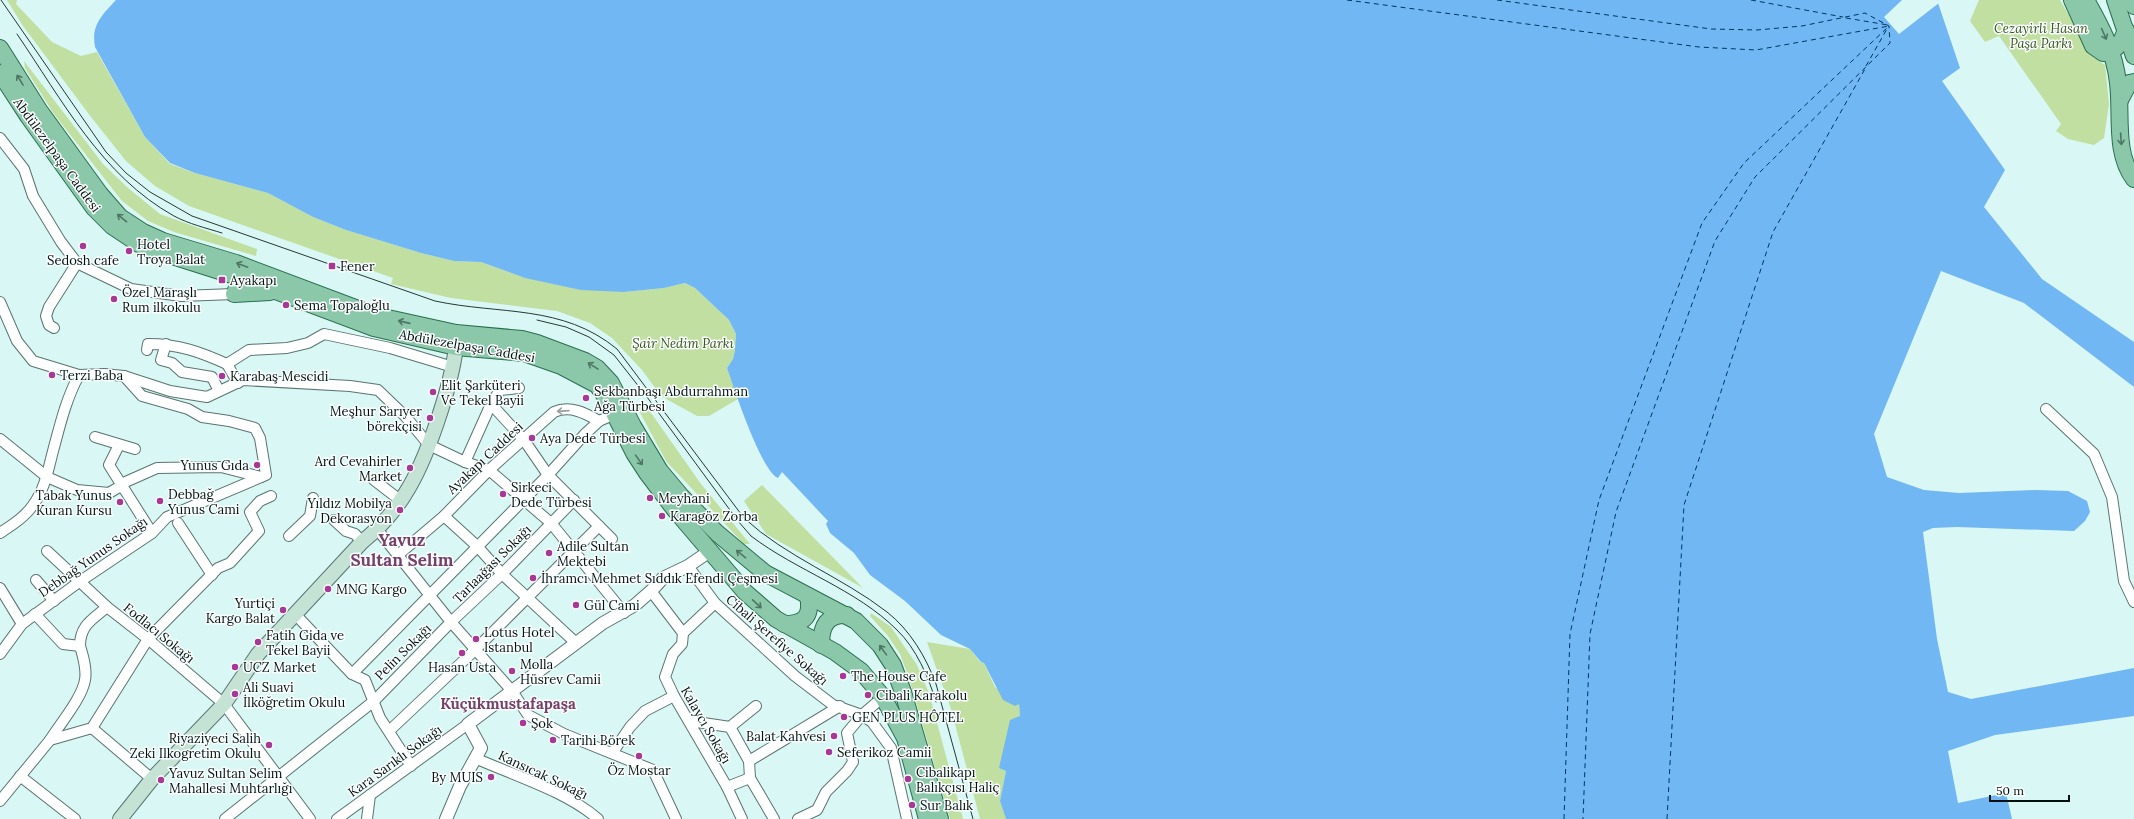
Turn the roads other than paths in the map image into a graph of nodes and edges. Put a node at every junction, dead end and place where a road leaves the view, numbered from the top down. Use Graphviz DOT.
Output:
graph roads {
  1 [pos="2072,0"];
  2 [pos="2086,0"];
  3 [pos="2115,0"];
  4 [pos="2128,0"];
  5 [pos="2134,6"];
  6 [pos="2126,30"];
  7 [pos="0,48"];
  8 [pos="2112,52"];
  9 [pos="2134,56"];
  10 [pos="2134,62"];
  11 [pos="0,72"];
  12 [pos="2134,82"];
  13 [pos="2120,100"];
  14 [pos="0,138"];
  15 [pos="2134,179"];
  16 [pos="76,263"];
  17 [pos="238,277"];
  18 [pos="280,292"];
  19 [pos="234,294"];
  20 [pos="0,302"];
  21 [pos="54,328"];
  22 [pos="456,340"];
  23 [pos="166,344"];
  24 [pos="147,350"];
  25 [pos="227,364"];
  26 [pos="453,367"];
  27 [pos="79,375"];
  28 [pos="124,376"];
  29 [pos="238,383"];
  30 [pos="519,388"];
  31 [pos="219,391"];
  32 [pos="491,404"];
  33 [pos="2046,409"];
  34 [pos="606,418"];
  35 [pos="95,437"];
  36 [pos="0,439"];
  37 [pos="524,440"];
  38 [pos="119,445"];
  39 [pos="429,445"];
  40 [pos="135,449"];
  41 [pos="465,462"];
  42 [pos="489,470"];
  43 [pos="548,475"];
  44 [pos="264,476"];
  45 [pos="47,477"];
  46 [pos="374,480"];
  47 [pos="122,486"];
  48 [pos="271,496"];
  49 [pos="313,498"];
  50 [pos="524,499"];
  51 [pos="400,500"];
  52 [pos="574,500"];
  53 [pos="444,516"];
  54 [pos="334,520"];
  55 [pos="551,523"];
  56 [pos="178,524"];
  57 [pos="599,526"];
  58 [pos="377,529"];
  59 [pos="0,533"];
  60 [pos="152,533"];
  61 [pos="289,536"];
  62 [pos="612,539"];
  63 [pos="362,542"];
  64 [pos="477,546"];
  65 [pos="47,551"];
  66 [pos="576,551"];
  67 [pos="710,551"];
  68 [pos="398,556"];
  69 [pos="688,566"];
  70 [pos="502,574"];
  71 [pos="212,575"];
  72 [pos="36,580"];
  73 [pos="79,582"];
  74 [pos="0,588"];
  75 [pos="651,591"];
  76 [pos="431,594"];
  77 [pos="808,596"];
  78 [pos="527,597"];
  79 [pos="54,601"];
  80 [pos="2134,602"];
  81 [pos="715,603"];
  82 [pos="107,607"];
  83 [pos="624,612"];
  84 [pos="35,614"];
  85 [pos="295,614"];
  86 [pos="848,615"];
  87 [pos="451,622"];
  88 [pos="22,624"];
  89 [pos="784,624"];
  90 [pos="683,633"];
  91 [pos="148,639"];
  92 [pos="576,643"];
  93 [pos="821,645"];
  94 [pos="80,646"];
  95 [pos="476,649"];
  96 [pos="0,654"];
  97 [pos="352,674"];
  98 [pos="512,691"];
  99 [pos="674,696"];
  100 [pos="883,698"];
  101 [pos="374,701"];
  102 [pos="224,704"];
  103 [pos="756,706"];
  104 [pos="840,706"];
  105 [pos="862,715"];
  106 [pos="690,721"];
  107 [pos="468,724"];
  108 [pos="730,727"];
  109 [pos="92,728"];
  110 [pos="389,731"];
  111 [pos="50,740"];
  112 [pos="613,752"];
  113 [pos="475,758"];
  114 [pos="749,761"];
  115 [pos="411,766"];
  116 [pos="20,776"];
  117 [pos="280,778"];
  118 [pos="750,778"];
  119 [pos="152,779"];
  120 [pos="727,787"];
  121 [pos="370,795"];
  122 [pos="0,801"];
  123 [pos="593,817"];
  124 [pos="75,819"];
  125 [pos="120,819"];
  126 [pos="225,819"];
  127 [pos="310,819"];
  128 [pos="337,819"];
  129 [pos="367,819"];
  130 [pos="446,819"];
  131 [pos="676,819"];
  132 [pos="742,819"];
  133 [pos="774,819"];
  134 [pos="798,819"];
  135 [pos="907,819"];
  136 [pos="928,819"];
  137 [pos="940,819"];
  1 -- 8 [label="main road"];
  2 -- 8 [label="main road, one-way"];
  3 -- 6 [label="main road"];
  4 -- 5 [label="main road"];
  6 -- 8 [label="main road"];
  6 -- 9 [label="main road"];
  22 -- 7 [label="main road, Abdülezelpaşa Caddesi, one-way"];
  8 -- 10 [label="main road"];
  8 -- 13 [label="main road"];
  11 -- 17 [label="main road, Abdülezelpaşa Caddesi"];
  12 -- 13 [label="main road"];
  13 -- 15 [label="main road, one-way"];
  14 -- 16 [label="street"];
  16 -- 19 [label="street"];
  16 -- 21 [label="street"];
  17 -- 18 [label="main road, Abdülezelpaşa Caddesi"];
  17 -- 19 [label="main road"];
  18 -- 19 [label="main road"];
  18 -- 22 [label="main road, Abdülezelpaşa Caddesi"];
  20 -- 27 [label="street"];
  22 -- 26 [label="main road"];
  22 -- 34 [label="main road, Abdülezelpaşa Caddesi"];
  77 -- 22 [label="main road, Abdülezelpaşa Caddesi, one-way"];
  23 -- 24 [label="street"];
  23 -- 25 [label="street"];
  23 -- 31 [label="street"];
  25 -- 26 [label="street"];
  25 -- 29 [label="street"];
  26 -- 39 [label="main road"];
  27 -- 28 [label="street"];
  27 -- 45 [label="street"];
  28 -- 31 [label="street"];
  28 -- 44 [label="street"];
  29 -- 31 [label="street"];
  29 -- 39 [label="street"];
  30 -- 32 [label="street"];
  32 -- 37 [label="street"];
  32 -- 41 [label="street"];
  33 -- 80 [label="street"];
  34 -- 37 [label="street, Ayakapı Caddesi, one-way"];
  34 -- 43 [label="street"];
  34 -- 67 [label="main road, Abdülezelpaşa Caddesi, one-way"];
  35 -- 38 [label="street"];
  36 -- 45 [label="street"];
  37 -- 42 [label="street, Ayakapı Caddesi"];
  37 -- 43 [label="street"];
  38 -- 40 [label="street"];
  38 -- 47 [label="street"];
  39 -- 41 [label="street"];
  39 -- 51 [label="main road"];
  41 -- 42 [label="street"];
  42 -- 50 [label="street"];
  42 -- 53 [label="street, Ayakapı Caddesi"];
  43 -- 50 [label="street"];
  43 -- 52 [label="street"];
  44 -- 47 [label="street"];
  44 -- 60 [label="street, Debbağ Yunus Sokağı"];
  45 -- 47 [label="street"];
  45 -- 59 [label="street"];
  46 -- 51 [label="street"];
  47 -- 60 [label="street"];
  48 -- 71 [label="street"];
  49 -- 61 [label="street"];
  50 -- 55 [label="street"];
  50 -- 64 [label="street"];
  51 -- 58 [label="main road"];
  52 -- 55 [label="street, Tarlaağası Sokağı"];
  52 -- 57 [label="street"];
  53 -- 64 [label="street"];
  53 -- 68 [label="street, Ayakapı Caddesi"];
  54 -- 63 [label="street"];
  55 -- 66 [label="street"];
  55 -- 70 [label="street, Tarlaağası Sokağı"];
  56 -- 71 [label="street"];
  57 -- 62 [label="street"];
  57 -- 66 [label="street"];
  58 -- 63 [label="main road"];
  58 -- 68 [label="street"];
  60 -- 73 [label="street, Debbağ Yunus Sokağı"];
  63 -- 85 [label="main road"];
  64 -- 70 [label="street"];
  64 -- 76 [label="street"];
  65 -- 73 [label="street, Fodlacı Sokağı"];
  66 -- 78 [label="street"];
  66 -- 83 [label="street"];
  67 -- 69 [label="street"];
  67 -- 89 [label="main road, Abdülezelpaşa Caddesi, one-way"];
  68 -- 76 [label="street"];
  69 -- 75 [label="street"];
  69 -- 81 [label="street, Cibali Şerefiye Sokağı"];
  70 -- 78 [label="street"];
  70 -- 87 [label="street, Tarlaağası Sokağı"];
  71 -- 91 [label="street"];
  72 -- 79 [label="street"];
  73 -- 79 [label="street, Debbağ Yunus Sokağı"];
  73 -- 82 [label="street, Fodlacı Sokağı"];
  74 -- 88 [label="street"];
  75 -- 83 [label="street"];
  75 -- 90 [label="street"];
  76 -- 87 [label="street"];
  76 -- 97 [label="street"];
  77 -- 86 [label="main road, Abdülezelpaşa Caddesi"];
  77 -- 89 [label="main road"];
  78 -- 92 [label="street"];
  78 -- 95 [label="street"];
  79 -- 84 [label="street, Debbağ Yunus Sokağı"];
  81 -- 90 [label="street"];
  81 -- 104 [label="street, Cibali Şerefiye Sokağı"];
  82 -- 91 [label="street, Fodlacı Sokağı"];
  82 -- 94 [label="street"];
  83 -- 92 [label="street"];
  84 -- 88 [label="street, Debbağ Yunus Sokağı"];
  84 -- 94 [label="street"];
  85 -- 97 [label="street"];
  85 -- 102 [label="main road"];
  86 -- 93 [label="main road"];
  137 -- 86 [label="main road, Abdülezelpaşa Caddesi, one-way"];
  87 -- 95 [label="street"];
  87 -- 101 [label="street, Pelin Sokağı"];
  88 -- 96 [label="street, Debbağ Yunus Sokağı"];
  89 -- 93 [label="main road, Abdülezelpaşa Caddesi"];
  90 -- 99 [label="street, Kalaycı Sokağı"];
  91 -- 102 [label="street, Fodlacı Sokağı"];
  91 -- 109 [label="street"];
  92 -- 98 [label="street"];
  93 -- 100 [label="main road, Abdülezelpaşa Caddesi"];
  94 -- 111 [label="street"];
  95 -- 98 [label="street"];
  95 -- 110 [label="street"];
  97 -- 101 [label="street"];
  98 -- 107 [label="street"];
  98 -- 112 [label="street"];
  99 -- 106 [label="street, Kalaycı Sokağı"];
  99 -- 112 [label="street"];
  100 -- 105 [label="street"];
  100 -- 136 [label="main road, Abdülezelpaşa Caddesi"];
  101 -- 110 [label="street"];
  101 -- 117 [label="street, Pelin Sokağı"];
  102 -- 117 [label="street, Fodlacı Sokağı"];
  102 -- 119 [label="main road"];
  103 -- 108 [label="street"];
  104 -- 105 [label="street, Cibali Şerefiye Sokağı"];
  104 -- 114 [label="street"];
  105 -- 134 [label="street"];
  105 -- 135 [label="street"];
  106 -- 108 [label="street"];
  106 -- 120 [label="street, Kalaycı Sokağı"];
  107 -- 113 [label="street"];
  107 -- 115 [label="street, Kara Sarıklı Sokağı"];
  108 -- 114 [label="street"];
  109 -- 111 [label="street"];
  109 -- 119 [label="street"];
  110 -- 115 [label="street"];
  111 -- 116 [label="street"];
  112 -- 131 [label="street"];
  113 -- 123 [label="street, Kansıcak Sokağı"];
  113 -- 130 [label="street"];
  114 -- 118 [label="street"];
  115 -- 121 [label="street, Kara Sarıklı Sokağı"];
  116 -- 122 [label="street"];
  116 -- 124 [label="street"];
  117 -- 126 [label="street, Pelin Sokağı"];
  117 -- 127 [label="street, Fodlacı Sokağı"];
  118 -- 120 [label="street"];
  118 -- 133 [label="street"];
  119 -- 125 [label="main road"];
  120 -- 132 [label="street, Kalaycı Sokağı"];
  121 -- 128 [label="street, Kara Sarıklı Sokağı"];
  121 -- 129 [label="street"];
}
